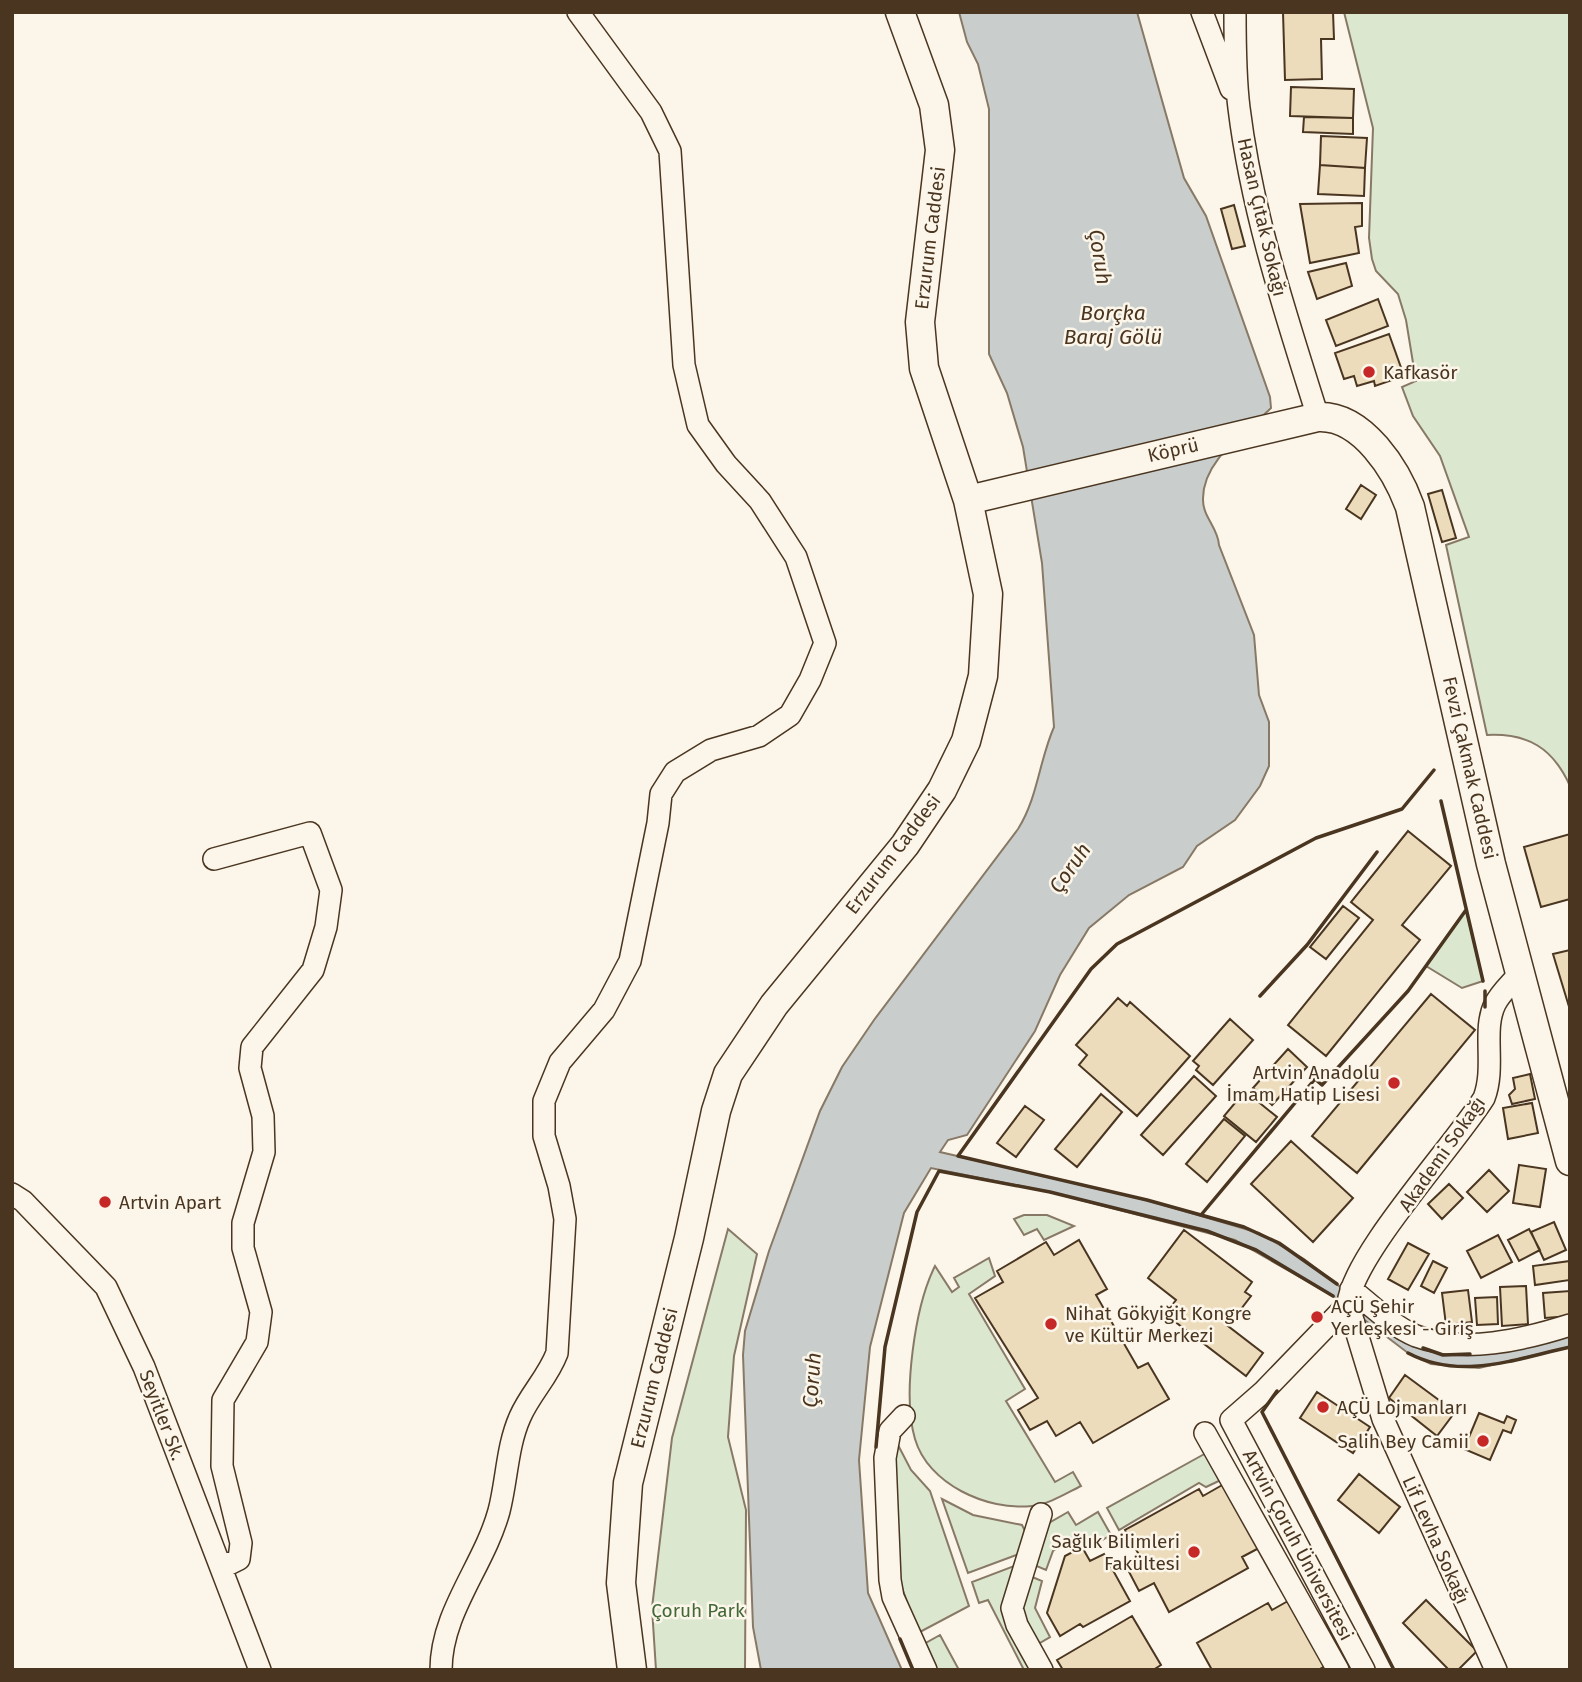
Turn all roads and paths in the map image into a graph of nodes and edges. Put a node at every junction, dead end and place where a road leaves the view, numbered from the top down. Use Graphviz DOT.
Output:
graph roads {
  1 [pos="578,12"];
  2 [pos="900,12"];
  3 [pos="1202,12"];
  4 [pos="1235,12"];
  5 [pos="1238,106"];
  6 [pos="1318,417"];
  7 [pos="968,500"];
  8 [pos="214,859"];
  9 [pos="1520,973"];
  10 [pos="1570,1161"];
  11 [pos="12,1194"];
  12 [pos="1349,1297"];
  13 [pos="1570,1325"];
  14 [pos="904,1416"];
  15 [pos="1231,1420"];
  16 [pos="1205,1433"];
  17 [pos="1041,1514"];
  18 [pos="221,1568"];
  19 [pos="260,1670"];
  20 [pos="441,1670"];
  21 [pos="632,1670"];
  22 [pos="926,1670"];
  23 [pos="1042,1670"];
  24 [pos="1338,1670"];
  25 [pos="1364,1670"];
  26 [pos="1496,1670"];
  1 -- 20 [label="street"];
  2 -- 7 [label="main road, Erzurum Caddesi"];
  3 -- 5 [label="street"];
  4 -- 5 [label="street, Hasan Çıtak Sokağı"];
  5 -- 6 [label="street, Hasan Çıtak Sokağı"];
  6 -- 7 [label="main road, Köprü"];
  6 -- 9 [label="main road, Fevzi Çakmak Caddesi"];
  7 -- 21 [label="main road, Erzurum Caddesi"];
  8 -- 18 [label="street"];
  9 -- 10 [label="main road, Fevzi Çakmak Caddesi"];
  9 -- 12 [label="street, Akademi Sokağı"];
  11 -- 18 [label="street, Seyitler Sk."];
  12 -- 13 [label="street"];
  12 -- 15 [label="street, Akademi Sokağı"];
  12 -- 26 [label="street, Lif Levha Sokağı"];
  14 -- 22 [label="street"];
  15 -- 25 [label="street, Artvin Çoruh Üniversitesi"];
  16 -- 24 [label="street"];
  17 -- 23 [label="street"];
  18 -- 19 [label="street, Seyitler Sk."];
}
